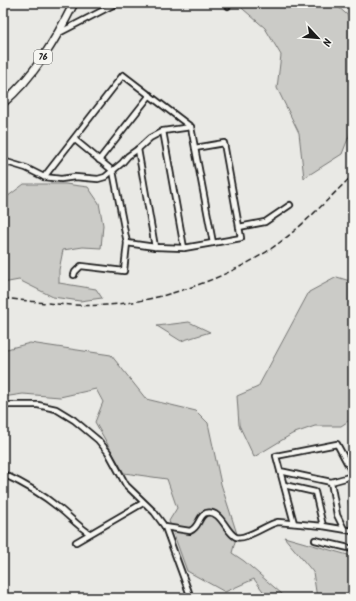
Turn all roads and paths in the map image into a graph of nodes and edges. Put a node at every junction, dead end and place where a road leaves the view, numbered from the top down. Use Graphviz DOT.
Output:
graph roads {
  1 [pos="74,3"];
  2 [pos="116,3"];
  3 [pos="59,33"];
  4 [pos="150,95"];
  5 [pos="3,103"];
  6 [pos="191,127"];
  7 [pos="163,131"];
  8 [pos="74,139"];
  9 [pos="195,148"];
  10 [pos="138,149"];
  11 [pos="100,160"];
  12 [pos="3,161"];
  13 [pos="113,171"];
  14 [pos="44,177"];
  15 [pos="290,205"];
  16 [pos="239,227"];
  17 [pos="127,243"];
  18 [pos="213,243"];
  19 [pos="155,247"];
  20 [pos="184,248"];
  21 [pos="74,275"];
  22 [pos="3,405"];
  23 [pos="280,471"];
  24 [pos="3,474"];
  25 [pos="331,482"];
  26 [pos="284,485"];
  27 [pos="353,501"];
  28 [pos="143,502"];
  29 [pos="353,506"];
  30 [pos="294,523"];
  31 [pos="323,526"];
  32 [pos="165,527"];
  33 [pos="344,529"];
  34 [pos="353,531"];
  35 [pos="89,533"];
  36 [pos="315,540"];
  37 [pos="76,542"];
  38 [pos="353,549"];
  39 [pos="191,598"];
  1 -- 3 [label="main road, 76"];
  2 -- 3 [label="street"];
  3 -- 5 [label="main road, 76"];
  4 -- 6 [label="street"];
  4 -- 8 [label="street"];
  4 -- 11 [label="street"];
  6 -- 7 [label="street"];
  6 -- 9 [label="street"];
  7 -- 10 [label="street"];
  7 -- 20 [label="street"];
  8 -- 11 [label="street"];
  8 -- 14 [label="street"];
  9 -- 16 [label="street"];
  9 -- 18 [label="street"];
  10 -- 13 [label="street"];
  10 -- 19 [label="street"];
  11 -- 13 [label="street"];
  12 -- 14 [label="street"];
  13 -- 14 [label="street"];
  13 -- 17 [label="street"];
  15 -- 16 [label="street"];
  16 -- 18 [label="street"];
  17 -- 19 [label="street"];
  17 -- 21 [label="street"];
  18 -- 20 [label="street"];
  19 -- 20 [label="street"];
  22 -- 28 [label="street"];
  23 -- 25 [label="street"];
  23 -- 25 [label="street"];
  23 -- 26 [label="street"];
  24 -- 35 [label="street"];
  25 -- 33 [label="street"];
  26 -- 30 [label="street"];
  26 -- 31 [label="street"];
  27 -- 29 [label="street"];
  28 -- 32 [label="street"];
  28 -- 35 [label="street"];
  30 -- 31 [label="street"];
  30 -- 32 [label="street"];
  31 -- 33 [label="street"];
  32 -- 39 [label="street"];
  33 -- 34 [label="street"];
  35 -- 37 [label="street"];
  36 -- 38 [label="street"];
}
